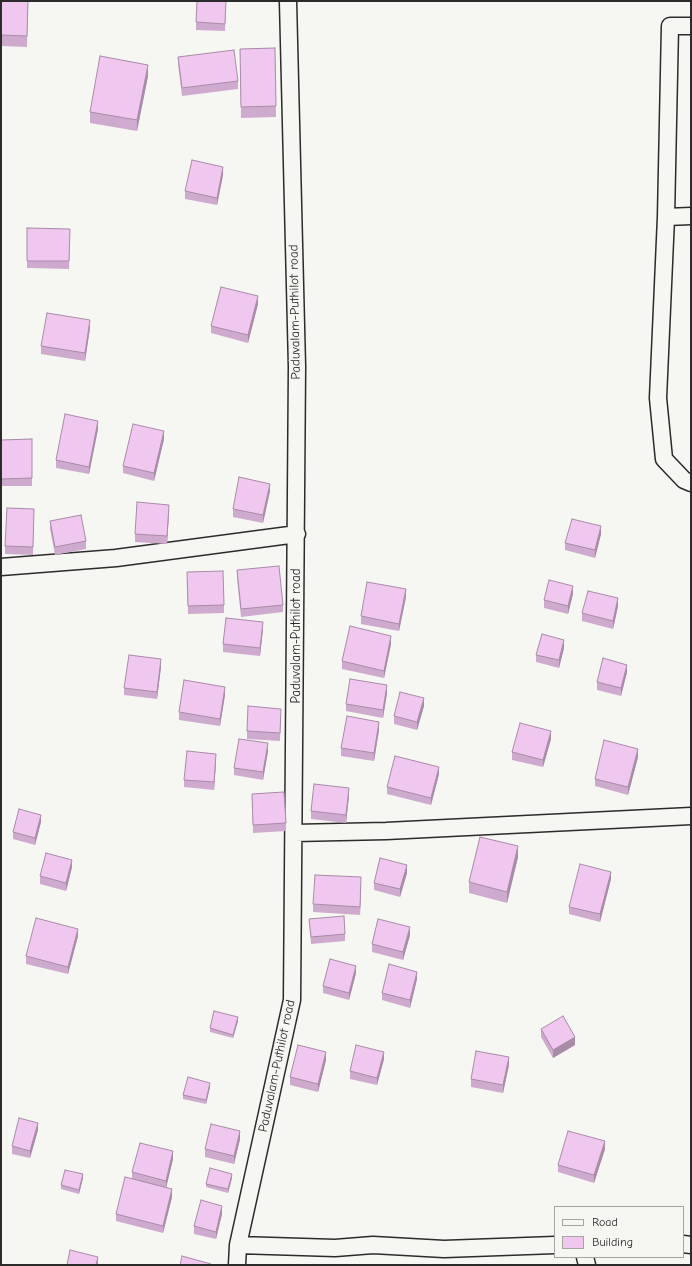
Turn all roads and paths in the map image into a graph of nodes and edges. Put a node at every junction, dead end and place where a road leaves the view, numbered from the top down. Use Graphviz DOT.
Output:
graph roads {
  1 [pos="288,1"];
  2 [pos="691,26"];
  3 [pos="691,216"];
  4 [pos="666,217"];
  5 [pos="691,483"];
  6 [pos="296,534"];
  7 [pos="1,567"];
  8 [pos="691,816"];
  9 [pos="294,833"];
  10 [pos="238,1245"];
  11 [pos="554,1245"];
  12 [pos="237,1265"];
  1 -- 6 [label="street, Paduvalam-Puthilot road"];
  2 -- 4 [label="street"];
  3 -- 4 [label="street"];
  4 -- 5 [label="street"];
  6 -- 7 [label="street"];
  6 -- 9 [label="street, Paduvalam-Puthilot road"];
  8 -- 9 [label="street"];
  9 -- 10 [label="street, Paduvalam-Puthilot road"];
  10 -- 11 [label="street"];
  10 -- 12 [label="street, Paduvalam-Puthilot road"];
}
